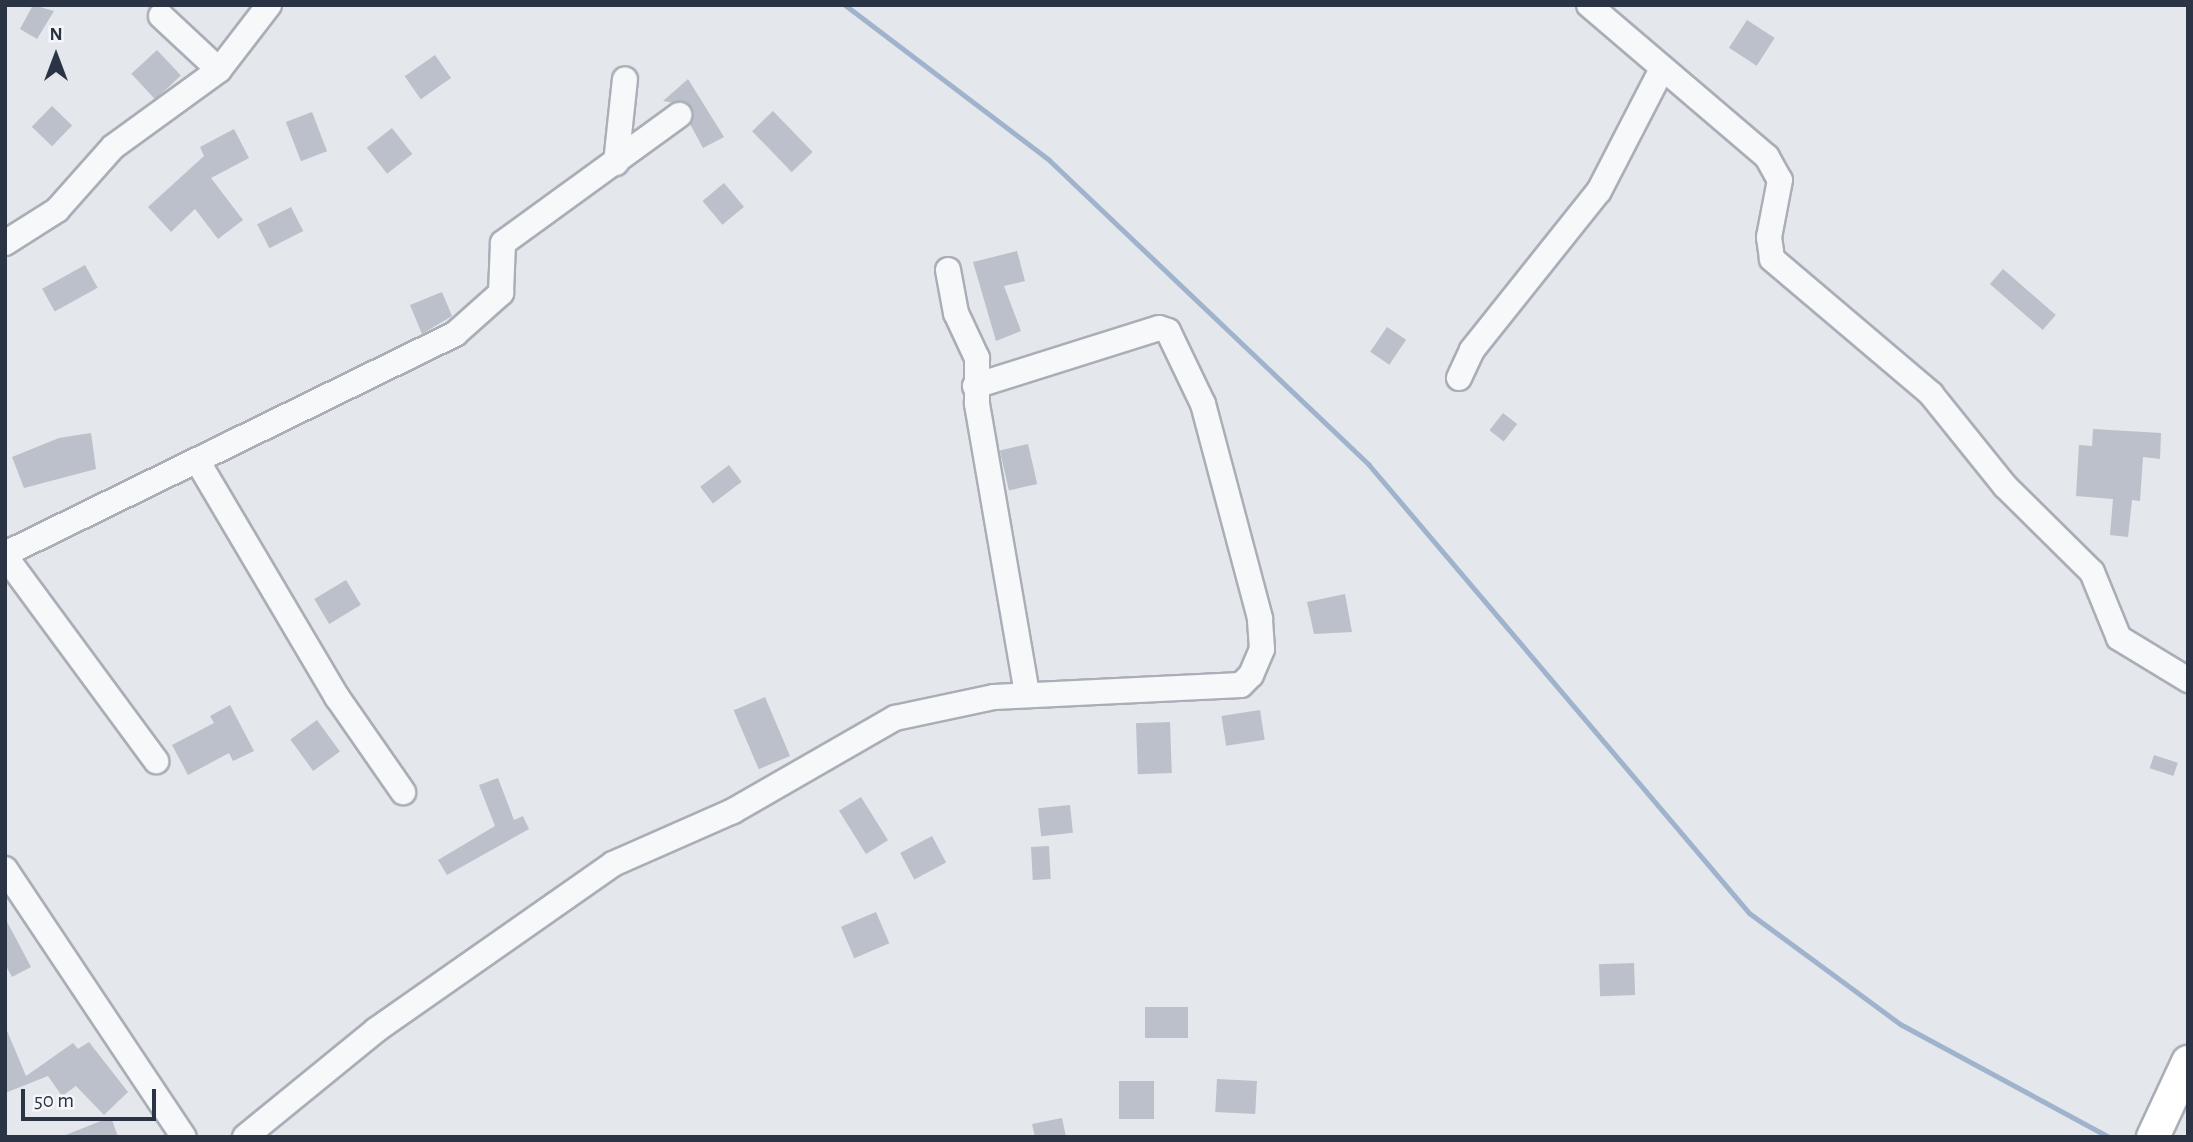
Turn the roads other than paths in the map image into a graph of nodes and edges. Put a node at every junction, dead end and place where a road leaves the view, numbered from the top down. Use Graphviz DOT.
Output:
graph roads {
  1 [pos="269,5"];
  2 [pos="1597,7"];
  3 [pos="161,16"];
  4 [pos="219,70"];
  5 [pos="1661,71"];
  6 [pos="625,79"];
  7 [pos="679,115"];
  8 [pos="616,163"];
  9 [pos="5,243"];
  10 [pos="948,270"];
  11 [pos="1459,378"];
  12 [pos="975,386"];
  13 [pos="198,462"];
  14 [pos="5,555"];
  15 [pos="2188,680"];
  16 [pos="1027,693"];
  17 [pos="156,761"];
  18 [pos="403,792"];
  19 [pos="5,869"];
  20 [pos="12,894"];
  21 [pos="2188,1062"];
  22 [pos="184,1137"];
  23 [pos="245,1137"];
  24 [pos="2153,1137"];
  1 -- 4 [label="street"];
  2 -- 5 [label="street"];
  3 -- 4 [label="street"];
  4 -- 9 [label="street"];
  5 -- 11 [label="street"];
  5 -- 15 [label="street"];
  6 -- 8 [label="street"];
  7 -- 8 [label="street"];
  8 -- 13 [label="street"];
  10 -- 12 [label="street"];
  12 -- 16 [label="street"];
  12 -- 16 [label="street"];
  13 -- 14 [label="street"];
  13 -- 18 [label="street"];
  14 -- 17 [label="street"];
  16 -- 23 [label="street"];
  19 -- 20 [label="street"];
  20 -- 22 [label="street"];
  21 -- 24 [label="main road"];
}
